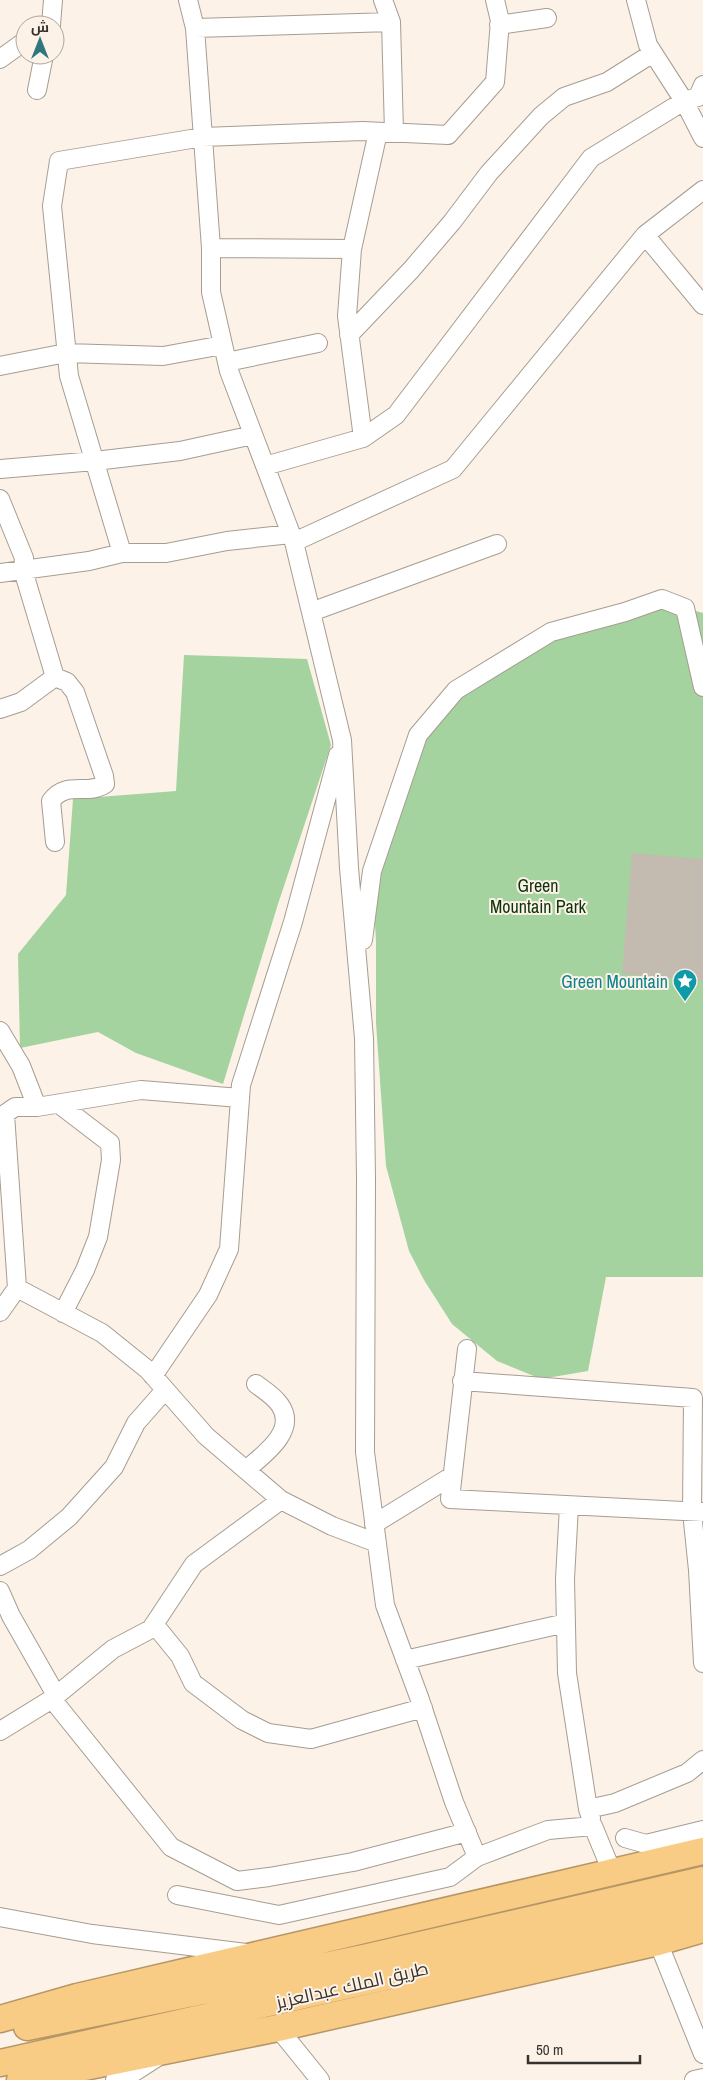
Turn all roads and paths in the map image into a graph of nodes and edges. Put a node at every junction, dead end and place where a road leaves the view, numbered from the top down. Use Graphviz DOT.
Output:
graph roads {
  1 [pos="53,0"];
  2 [pos="188,0"];
  3 [pos="383,0"];
  4 [pos="495,0"];
  5 [pos="636,0"];
  6 [pos="51,15"];
  7 [pos="547,18"];
  8 [pos="391,22"];
  9 [pos="500,26"];
  10 [pos="196,28"];
  11 [pos="15,49"];
  12 [pos="652,53"];
  13 [pos="0,59"];
  14 [pos="42,65"];
  15 [pos="37,90"];
  16 [pos="697,96"];
  17 [pos="386,132"];
  18 [pos="203,138"];
  19 [pos="703,138"];
  20 [pos="703,190"];
  21 [pos="645,234"];
  22 [pos="211,248"];
  23 [pos="352,249"];
  24 [pos="703,305"];
  25 [pos="350,335"];
  26 [pos="318,343"];
  27 [pos="66,354"];
  28 [pos="225,354"];
  29 [pos="0,366"];
  30 [pos="253,435"];
  31 [pos="364,438"];
  32 [pos="95,461"];
  33 [pos="265,466"];
  34 [pos="0,469"];
  35 [pos="0,499"];
  36 [pos="292,538"];
  37 [pos="497,544"];
  38 [pos="122,553"];
  39 [pos="23,570"];
  40 [pos="0,573"];
  41 [pos="311,612"];
  42 [pos="55,677"];
  43 [pos="703,687"];
  44 [pos="0,709"];
  45 [pos="342,740"];
  46 [pos="56,842"];
  47 [pos="358,976"];
  48 [pos="0,1032"];
  49 [pos="240,1098"];
  50 [pos="59,1104"];
  51 [pos="37,1107"];
  52 [pos="7,1226"];
  53 [pos="17,1288"];
  54 [pos="0,1312"];
  55 [pos="63,1313"];
  56 [pos="467,1350"];
  57 [pos="153,1376"];
  58 [pos="462,1381"];
  59 [pos="256,1384"];
  60 [pos="165,1390"];
  61 [pos="246,1470"];
  62 [pos="452,1476"];
  63 [pos="281,1500"];
  64 [pos="568,1506"];
  65 [pos="697,1512"];
  66 [pos="374,1524"];
  67 [pos="377,1543"];
  68 [pos="0,1566"];
  69 [pos="0,1591"];
  70 [pos="566,1623"];
  71 [pos="154,1624"];
  72 [pos="405,1660"];
  73 [pos="703,1662"];
  74 [pos="54,1697"];
  75 [pos="423,1708"];
  76 [pos="0,1731"];
  77 [pos="703,1760"];
  78 [pos="588,1809"];
  79 [pos="594,1826"];
  80 [pos="703,1830"];
  81 [pos="467,1832"];
  82 [pos="625,1838"];
  83 [pos="703,1851"];
  84 [pos="477,1857"];
  85 [pos="612,1872"];
  86 [pos="703,1880"];
  87 [pos="177,1894"];
  88 [pos="703,1906"];
  89 [pos="0,1917"];
  90 [pos="703,1929"];
  91 [pos="658,1942"];
  92 [pos="703,1943"];
  93 [pos="262,1954"];
  94 [pos="0,2019"];
  95 [pos="278,2028"];
  96 [pos="0,2033"];
  97 [pos="168,2050"];
  98 [pos="703,2054"];
  99 [pos="0,2063"];
  100 [pos="703,2078"];
  101 [pos="20,2080"];
  102 [pos="115,2080"];
  103 [pos="320,2080"];
  104 [pos="694,2080"];
  1 -- 6 [label="street"];
  2 -- 10 [label="street"];
  3 -- 8 [label="street"];
  4 -- 9 [label="street"];
  5 -- 12 [label="street"];
  7 -- 9 [label="street"];
  8 -- 10 [label="street"];
  8 -- 17 [label="street"];
  9 -- 17 [label="street"];
  10 -- 18 [label="street"];
  11 -- 13 [label="street"];
  12 -- 16 [label="street"];
  12 -- 25 [label="street"];
  14 -- 15 [label="street"];
  16 -- 19 [label="street"];
  16 -- 31 [label="street"];
  17 -- 18 [label="street"];
  17 -- 23 [label="street"];
  18 -- 22 [label="street"];
  18 -- 27 [label="street"];
  20 -- 21 [label="street"];
  21 -- 24 [label="street"];
  21 -- 36 [label="street"];
  22 -- 23 [label="street"];
  22 -- 28 [label="street"];
  23 -- 25 [label="street"];
  25 -- 31 [label="street"];
  26 -- 28 [label="street"];
  27 -- 28 [label="street"];
  27 -- 29 [label="street"];
  27 -- 32 [label="street"];
  28 -- 30 [label="street"];
  30 -- 32 [label="street"];
  30 -- 33 [label="street"];
  31 -- 33 [label="street"];
  32 -- 34 [label="street"];
  32 -- 38 [label="street"];
  33 -- 36 [label="street"];
  35 -- 39 [label="street"];
  36 -- 38 [label="street"];
  36 -- 41 [label="street"];
  37 -- 41 [label="street"];
  38 -- 39 [label="street"];
  39 -- 40 [label="street"];
  39 -- 42 [label="street"];
  41 -- 45 [label="street"];
  42 -- 44 [label="street"];
  42 -- 46 [label="street"];
  43 -- 47 [label="street"];
  45 -- 47 [label="street"];
  45 -- 49 [label="street"];
  47 -- 66 [label="street"];
  48 -- 51 [label="street"];
  49 -- 50 [label="street"];
  49 -- 57 [label="street"];
  50 -- 51 [label="street"];
  50 -- 55 [label="street"];
  51 -- 52 [label="street"];
  52 -- 53 [label="street"];
  53 -- 54 [label="street"];
  53 -- 55 [label="street"];
  55 -- 57 [label="street"];
  56 -- 58 [label="street"];
  57 -- 60 [label="street"];
  58 -- 62 [label="street"];
  58 -- 65 [label="street"];
  59 -- 61 [label="street"];
  60 -- 61 [label="street"];
  60 -- 68 [label="street"];
  61 -- 63 [label="street"];
  62 -- 64 [label="street"];
  62 -- 66 [label="street"];
  63 -- 67 [label="street"];
  63 -- 71 [label="street"];
  64 -- 65 [label="street"];
  64 -- 70 [label="street"];
  65 -- 73 [label="street"];
  66 -- 67 [label="street"];
  67 -- 72 [label="street"];
  69 -- 74 [label="street"];
  70 -- 72 [label="street"];
  70 -- 78 [label="street"];
  71 -- 74 [label="street"];
  71 -- 75 [label="street"];
  72 -- 75 [label="street"];
  74 -- 76 [label="street"];
  74 -- 81 [label="street"];
  75 -- 81 [label="street"];
  77 -- 78 [label="street"];
  78 -- 79 [label="street"];
  79 -- 84 [label="street"];
  79 -- 85 [label="street"];
  80 -- 82 [label="street"];
  81 -- 84 [label="street"];
  83 -- 85 [label="highway"];
  84 -- 87 [label="street"];
  85 -- 93 [label="highway"];
  86 -- 96 [label="highway, طريق الملك عبدالعزيز"];
  88 -- 99 [label="highway, طريق الملك عبدالعزيز"];
  89 -- 93 [label="street"];
  90 -- 91 [label="highway"];
  91 -- 92 [label="street"];
  91 -- 95 [label="highway"];
  91 -- 98 [label="street"];
  93 -- 94 [label="highway"];
  95 -- 97 [label="highway"];
  95 -- 103 [label="street"];
  97 -- 101 [label="highway"];
  97 -- 102 [label="street"];
  100 -- 104 [label="street"];
}
